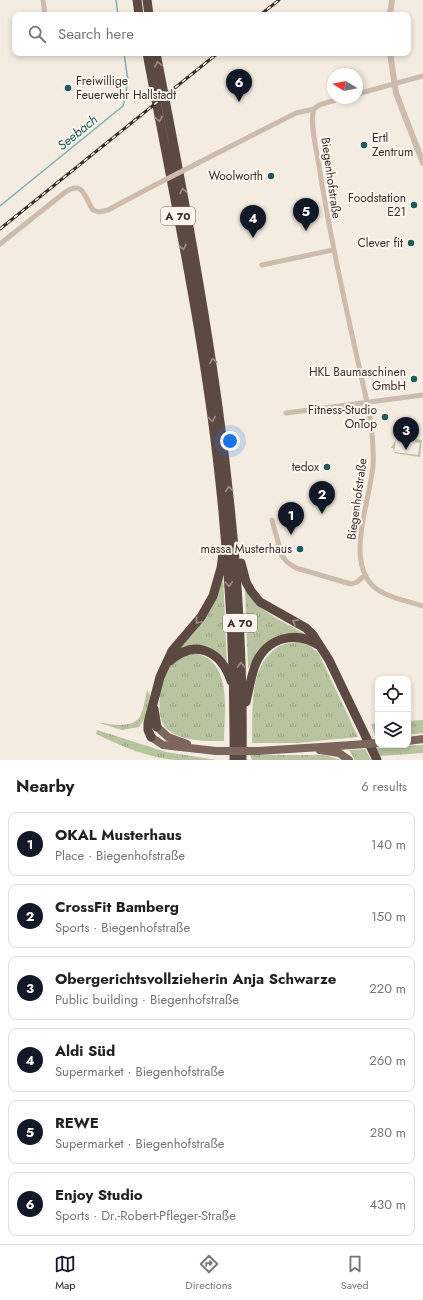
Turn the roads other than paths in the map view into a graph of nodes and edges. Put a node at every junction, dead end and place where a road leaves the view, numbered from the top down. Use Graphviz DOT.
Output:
graph roads {
  1 [pos="43,0"];
  2 [pos="137,0"];
  3 [pos="147,0"];
  4 [pos="392,0"];
  5 [pos="45,12"];
  6 [pos="139,12"];
  7 [pos="149,12"];
  8 [pos="390,12"];
  9 [pos="148,56"];
  10 [pos="157,56"];
  11 [pos="390,56"];
  12 [pos="423,76"];
  13 [pos="394,83"];
  14 [pos="363,92"];
  15 [pos="327,103"];
  16 [pos="314,109"];
  17 [pos="423,163"];
  18 [pos="0,244"];
  19 [pos="332,250"];
  20 [pos="262,265"];
  21 [pos="423,395"];
  22 [pos="367,401"];
  23 [pos="286,413"];
  24 [pos="272,520"];
  25 [pos="229,530"];
  26 [pos="365,575"];
  27 [pos="423,606"];
  28 [pos="322,648"];
  29 [pos="166,664"];
  30 [pos="234,687"];
  31 [pos="154,705"];
  32 [pos="243,718"];
  33 [pos="157,727"];
  34 [pos="151,737"];
  35 [pos="423,739"];
  36 [pos="411,741"];
  37 [pos="375,743"];
  38 [pos="300,748"];
  39 [pos="216,749"];
  40 [pos="234,760"];
  41 [pos="242,760"];
  42 [pos="349,760"];
  43 [pos="377,760"];
  1 -- 5 [label="street"];
  2 -- 6 [label="highway"];
  3 -- 7 [label="highway"];
  4 -- 8 [label="street"];
  9 -- 25 [label="highway, A 70, one-way"];
  25 -- 10 [label="highway, A 70, one-way"];
  11 -- 13 [label="street"];
  12 -- 13 [label="street"];
  13 -- 14 [label="street"];
  13 -- 17 [label="street"];
  15 -- 16 [label="street"];
  16 -- 18 [label="street, bridge"];
  16 -- 19 [label="street, Biegenhofstraße"];
  19 -- 20 [label="street"];
  19 -- 22 [label="street, Biegenhofstraße"];
  21 -- 22 [label="street"];
  22 -- 23 [label="street"];
  22 -- 26 [label="street, Biegenhofstraße"];
  24 -- 26 [label="street"];
  28 -- 25 [label="highway, one-way"];
  25 -- 29 [label="highway, one-way"];
  25 -- 30 [label="highway, A 70, one-way"];
  32 -- 25 [label="highway, A 70, one-way"];
  26 -- 27 [label="street"];
  28 -- 32 [label="highway"];
  28 -- 43 [label="highway"];
  29 -- 30 [label="highway"];
  29 -- 31 [label="highway"];
  30 -- 40 [label="highway, A 70"];
  31 -- 33 [label="highway"];
  31 -- 34 [label="highway"];
  32 -- 41 [label="highway, A 70"];
  33 -- 39 [label="main road"];
  34 -- 39 [label="main road"];
  35 -- 36 [label="main road"];
  37 -- 38 [label="main road, bridge"];
  38 -- 39 [label="main road"];
  38 -- 42 [label="main road"];
}
